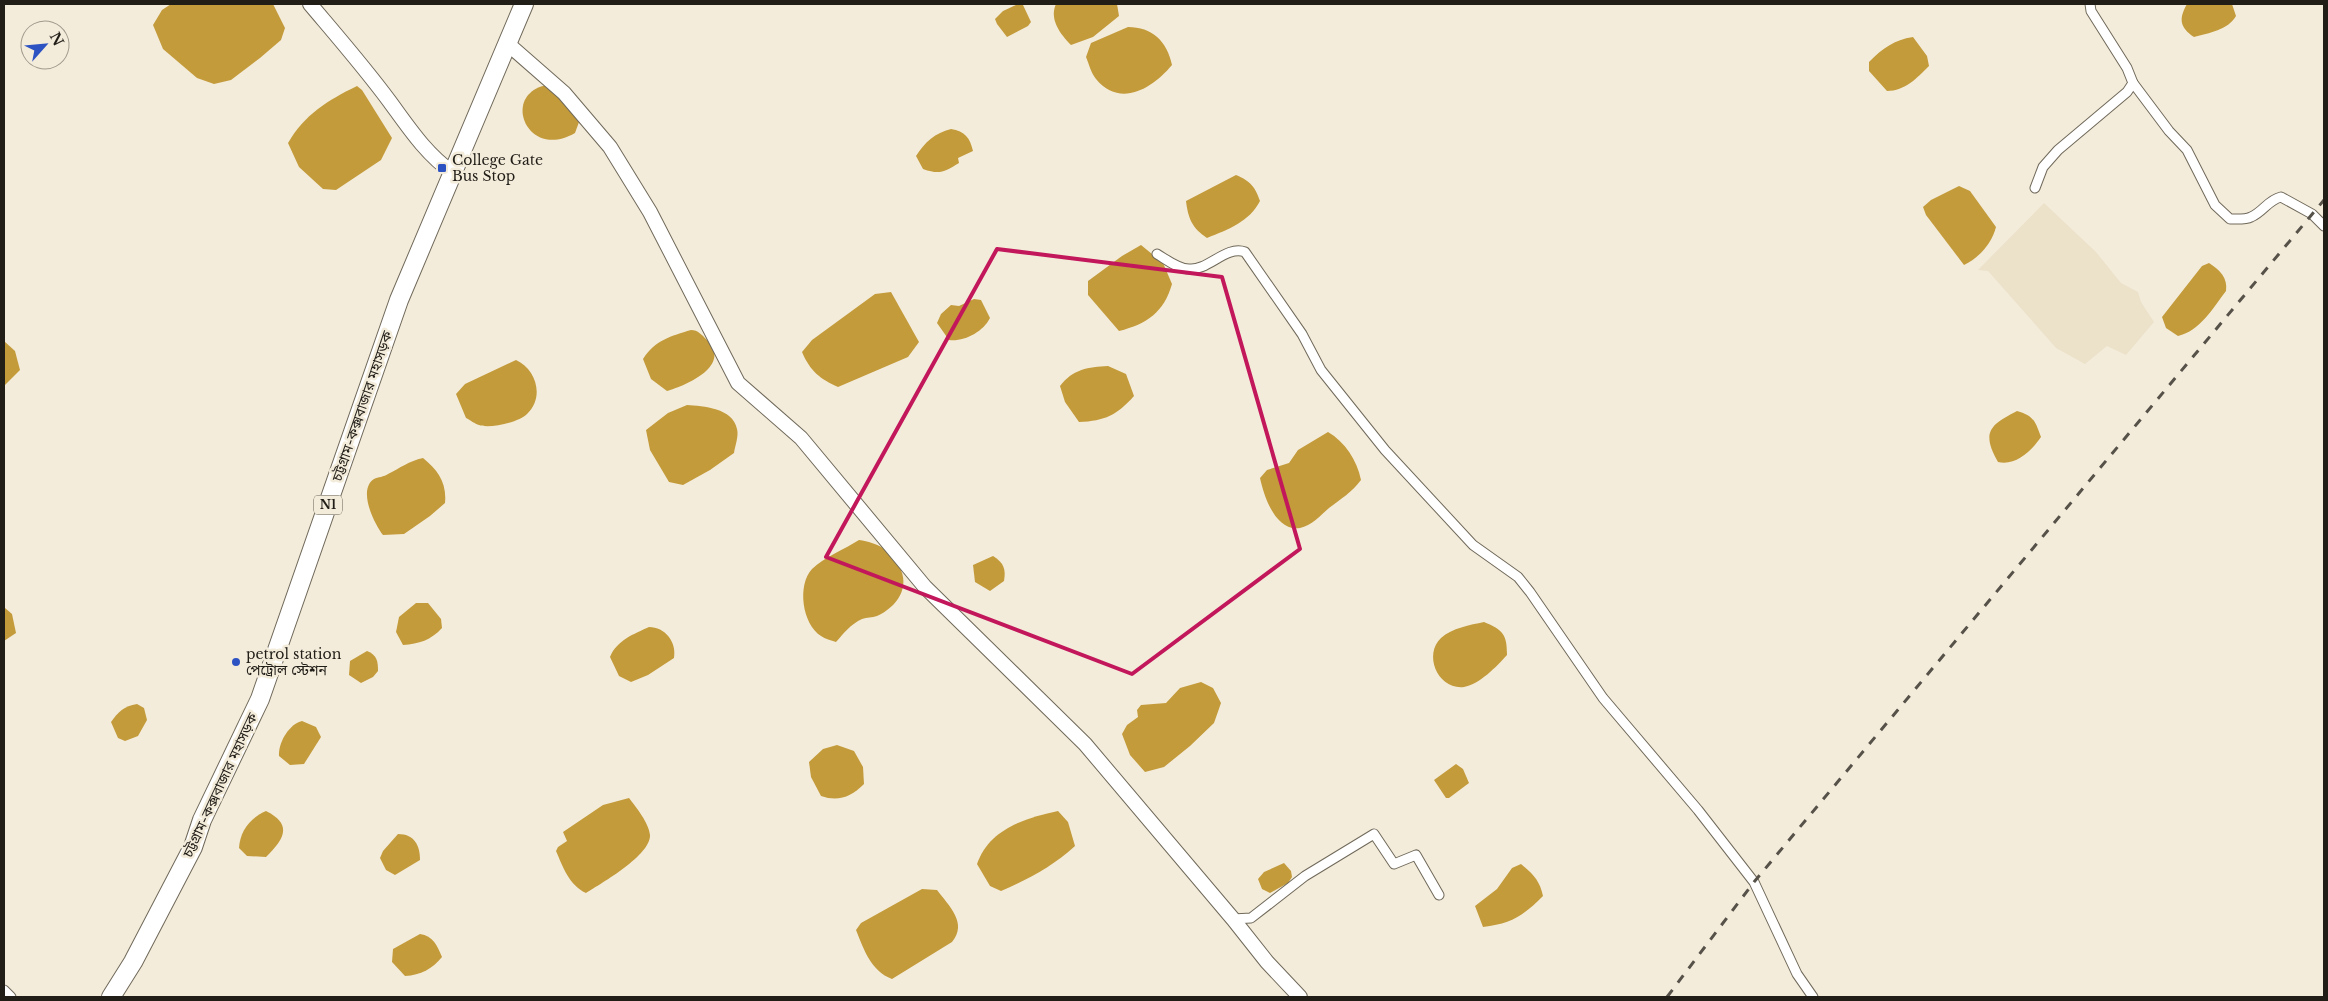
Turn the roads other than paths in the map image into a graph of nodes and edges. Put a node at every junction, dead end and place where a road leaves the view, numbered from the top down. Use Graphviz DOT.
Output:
graph roads {
  1 [pos="310,4"];
  2 [pos="524,4"];
  3 [pos="2090,4"];
  4 [pos="508,44"];
  5 [pos="2133,83"];
  6 [pos="453,174"];
  7 [pos="2035,188"];
  8 [pos="2324,226"];
  9 [pos="1157,254"];
  10 [pos="1439,895"];
  11 [pos="1233,919"];
  12 [pos="4,990"];
  13 [pos="11,997"];
  14 [pos="112,997"];
  15 [pos="1300,997"];
  16 [pos="1814,997"];
  1 -- 6 [label="street"];
  2 -- 4 [label="highway, চট্টগ্রাম-কক্সবাজার মহাসড়ক / N1"];
  3 -- 5 [label="street"];
  4 -- 6 [label="highway, চট্টগ্রাম-কক্সবাজার মহাসড়ক / N1"];
  4 -- 11 [label="street"];
  5 -- 7 [label="street"];
  5 -- 8 [label="street"];
  6 -- 14 [label="highway, চট্টগ্রাম-কক্সবাজার মহাসড়ক / N1"];
  9 -- 16 [label="street"];
  10 -- 11 [label="street"];
  11 -- 15 [label="street"];
  12 -- 13 [label="street"];
}
